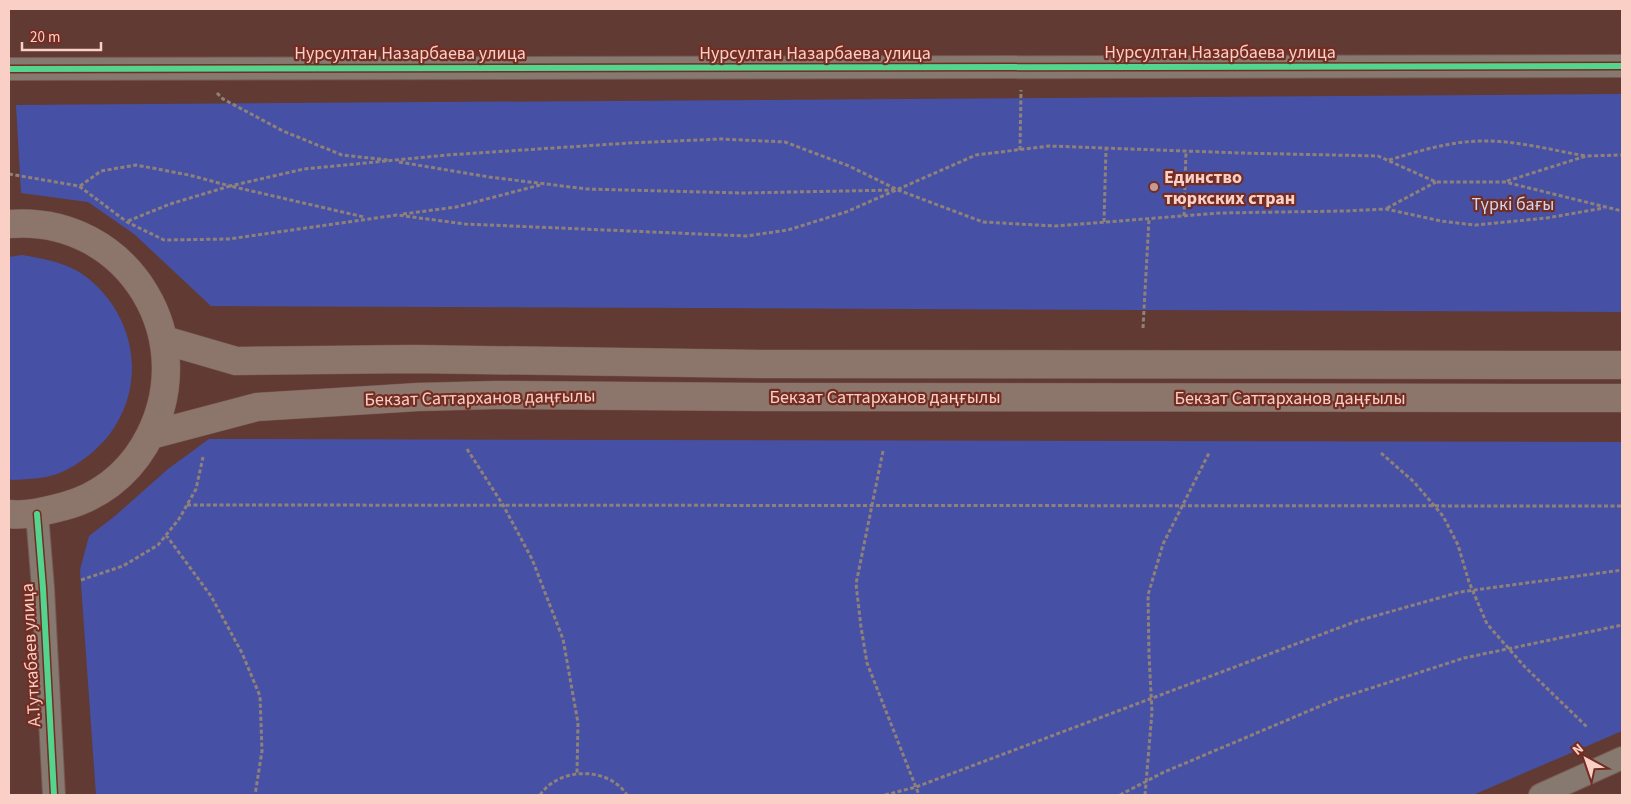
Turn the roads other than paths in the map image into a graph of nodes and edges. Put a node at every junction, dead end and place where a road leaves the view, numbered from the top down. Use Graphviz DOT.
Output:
graph roads {
  1 [pos="1622,66"];
  2 [pos="9,69"];
  3 [pos="9,224"];
  4 [pos="164,340"];
  5 [pos="1622,365"];
  6 [pos="1622,398"];
  7 [pos="151,435"];
  8 [pos="9,514"];
  9 [pos="37,514"];
  10 [pos="1622,758"];
  11 [pos="54,795"];
  12 [pos="1540,795"];
  1 -- 2 [label="street, Нурсултан Назарбаева улица"];
  3 -- 4 [label="main road"];
  4 -- 5 [label="main road, Бекзат Саттарханов даңғылы"];
  4 -- 7 [label="main road"];
  6 -- 7 [label="main road, Бекзат Саттарханов даңғылы"];
  7 -- 9 [label="main road"];
  8 -- 9 [label="main road"];
  9 -- 11 [label="street, А.Туткабаев улица"];
  10 -- 12 [label="street"];
}
